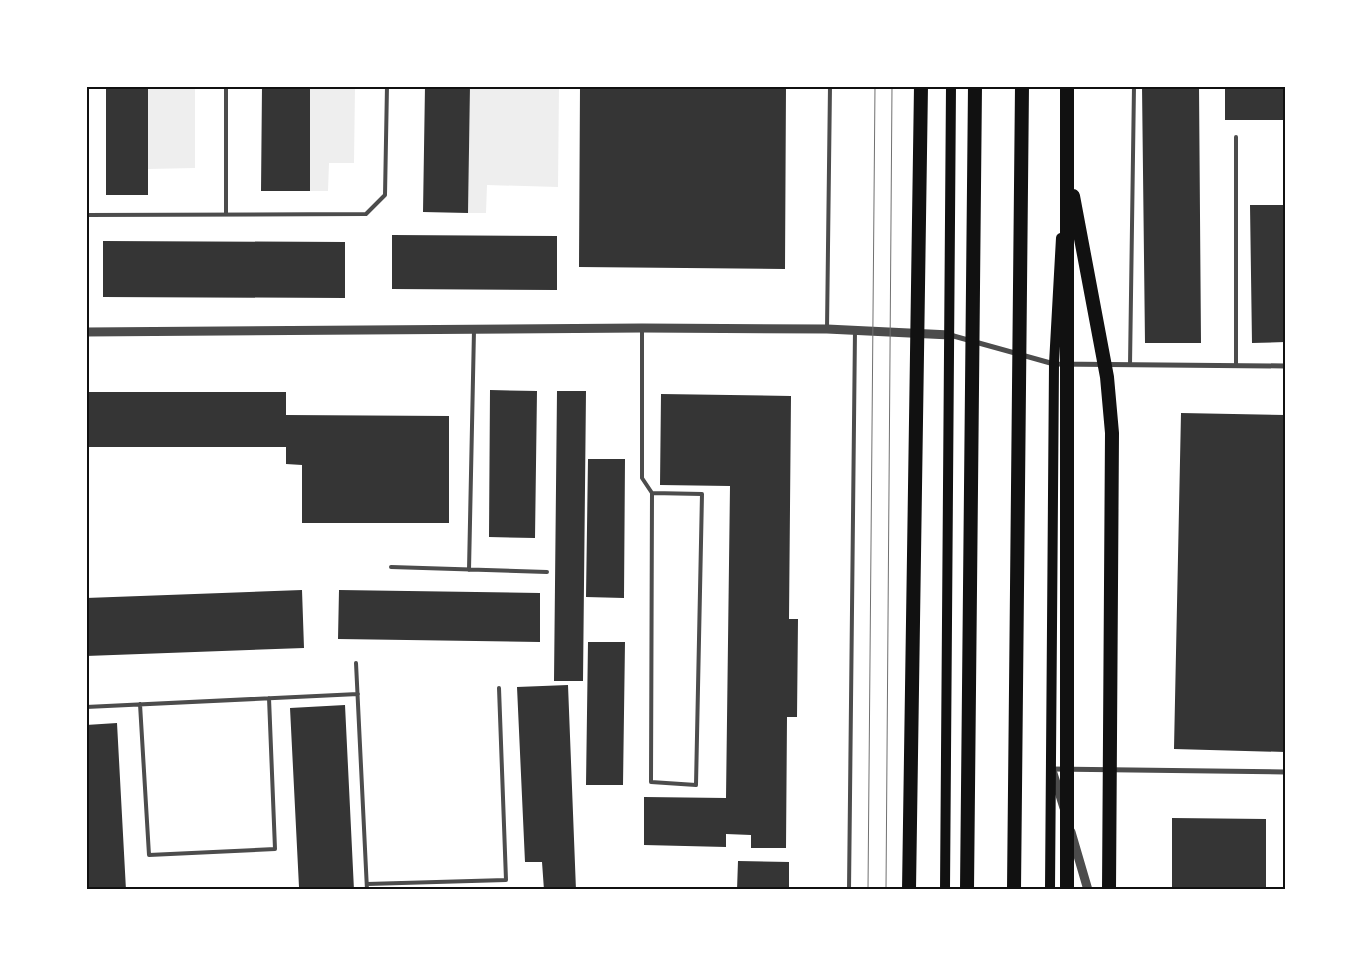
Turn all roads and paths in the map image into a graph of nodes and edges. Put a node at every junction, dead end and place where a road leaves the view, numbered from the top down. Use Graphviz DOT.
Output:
graph roads {
  1 [pos="226,86"];
  2 [pos="387,86"];
  3 [pos="830,86"];
  4 [pos="921,86"];
  5 [pos="951,86"];
  6 [pos="975,86"];
  7 [pos="1022,86"];
  8 [pos="1068,86"];
  9 [pos="1134,86"];
  10 [pos="1236,137"];
  11 [pos="1066,164"];
  12 [pos="226,214"];
  13 [pos="86,215"];
  14 [pos="642,328"];
  15 [pos="827,329"];
  16 [pos="474,330"];
  17 [pos="855,330"];
  18 [pos="86,332"];
  19 [pos="950,336"];
  20 [pos="1054,364"];
  21 [pos="1130,365"];
  22 [pos="1236,366"];
  23 [pos="1285,366"];
  24 [pos="652,493"];
  25 [pos="391,567"];
  26 [pos="469,570"];
  27 [pos="547,572"];
  28 [pos="356,662"];
  29 [pos="499,688"];
  30 [pos="358,694"];
  31 [pos="268,698"];
  32 [pos="140,704"];
  33 [pos="86,707"];
  34 [pos="1052,769"];
  35 [pos="1285,772"];
  36 [pos="367,884"];
  37 [pos="367,890"];
  38 [pos="849,890"];
  39 [pos="909,890"];
  40 [pos="945,890"];
  41 [pos="967,890"];
  42 [pos="1014,890"];
  43 [pos="1050,890"];
  44 [pos="1068,890"];
  45 [pos="1088,890"];
  46 [pos="1108,890"];
  1 -- 12 [label="lane"];
  2 -- 12 [label="lane"];
  3 -- 15 [label="lane"];
  4 -- 39 [label="highway"];
  5 -- 19 [label="main road"];
  6 -- 41 [label="highway"];
  7 -- 42 [label="highway"];
  8 -- 11 [label="highway"];
  8 -- 20 [label="main road"];
  9 -- 21 [label="lane"];
  10 -- 22 [label="lane"];
  11 -- 44 [label="highway"];
  11 -- 46 [label="highway"];
  12 -- 13 [label="lane"];
  14 -- 15 [label="street"];
  14 -- 16 [label="street"];
  14 -- 24 [label="lane"];
  15 -- 17 [label="street"];
  16 -- 18 [label="street"];
  16 -- 26 [label="lane"];
  17 -- 19 [label="street"];
  17 -- 38 [label="lane"];
  19 -- 20 [label="street"];
  19 -- 40 [label="main road"];
  20 -- 21 [label="street"];
  20 -- 34 [label="main road"];
  21 -- 22 [label="street"];
  22 -- 23 [label="street"];
  24 -- 24 [label="lane"];
  25 -- 26 [label="lane"];
  26 -- 27 [label="lane"];
  28 -- 30 [label="lane"];
  29 -- 36 [label="lane"];
  30 -- 31 [label="lane"];
  30 -- 36 [label="lane"];
  31 -- 32 [label="lane"];
  31 -- 32 [label="lane"];
  32 -- 33 [label="lane"];
  34 -- 35 [label="street"];
  34 -- 43 [label="main road"];
  34 -- 45 [label="street"];
  36 -- 37 [label="lane"];
}
